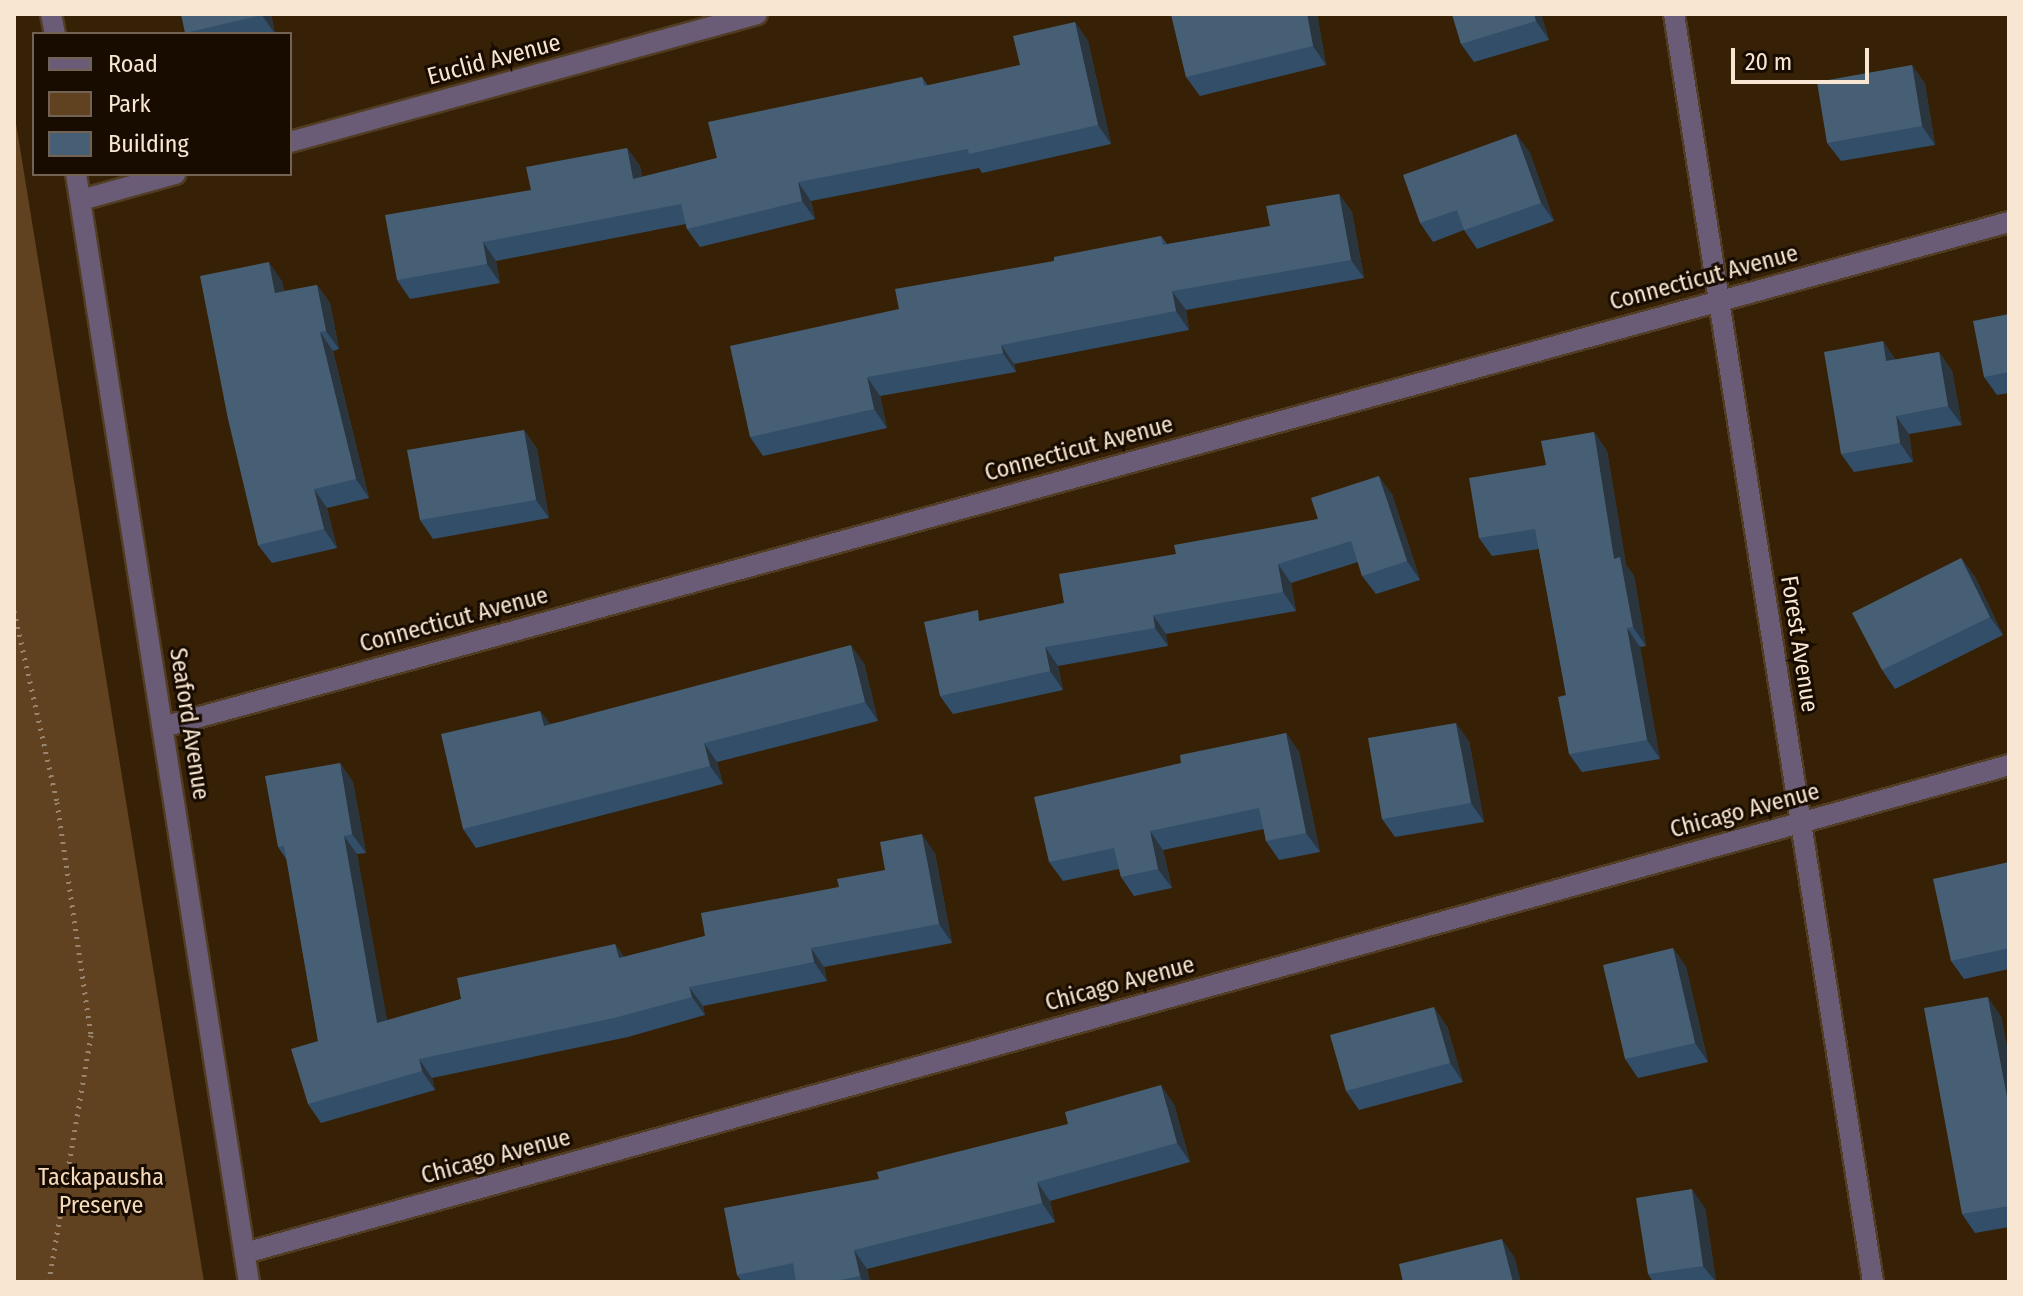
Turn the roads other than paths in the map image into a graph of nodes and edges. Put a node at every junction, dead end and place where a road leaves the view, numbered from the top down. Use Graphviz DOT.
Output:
graph roads {
  1 [pos="757,14"];
  2 [pos="1674,14"];
  3 [pos="292,141"];
  4 [pos="76,176"];
  5 [pos="168,176"];
  6 [pos="81,200"];
  7 [pos="2009,222"];
  8 [pos="1719,301"];
  9 [pos="163,727"];
  10 [pos="2009,765"];
  11 [pos="1800,822"];
  12 [pos="245,1253"];
  13 [pos="249,1282"];
  14 [pos="1873,1282"];
  1 -- 3 [label="street, Euclid Avenue"];
  2 -- 8 [label="street, Forest Avenue"];
  4 -- 6 [label="street, Seaford Avenue"];
  5 -- 6 [label="street"];
  6 -- 9 [label="street, Seaford Avenue"];
  7 -- 8 [label="street, Connecticut Avenue"];
  8 -- 9 [label="street, Connecticut Avenue"];
  8 -- 11 [label="street, Forest Avenue"];
  9 -- 12 [label="street, Seaford Avenue"];
  10 -- 11 [label="street, Chicago Avenue"];
  11 -- 12 [label="street, Chicago Avenue"];
  11 -- 14 [label="street, Forest Avenue"];
  12 -- 13 [label="street, Seaford Avenue"];
}
